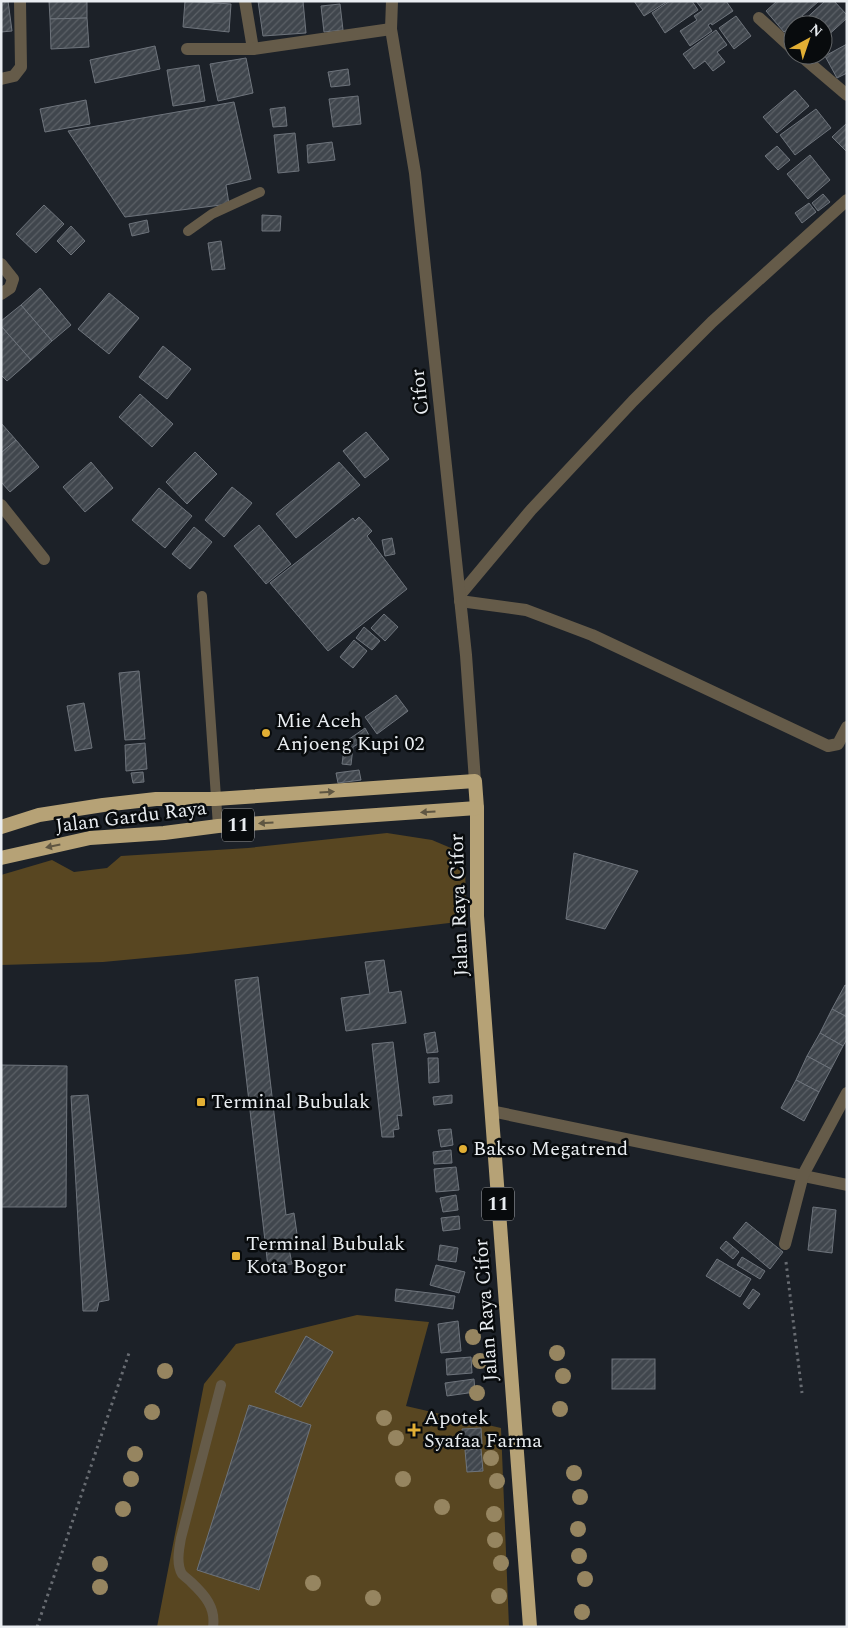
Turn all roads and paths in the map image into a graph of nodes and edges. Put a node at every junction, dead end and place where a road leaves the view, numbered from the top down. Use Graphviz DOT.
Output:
graph roads {
  1 [pos="20,1"];
  2 [pos="245,1"];
  3 [pos="392,1"];
  4 [pos="760,18"];
  5 [pos="391,29"];
  6 [pos="783,40"];
  7 [pos="187,49"];
  8 [pos="253,49"];
  9 [pos="812,65"];
  10 [pos="1,79"];
  11 [pos="847,94"];
  12 [pos="260,192"];
  13 [pos="847,200"];
  14 [pos="188,231"];
  15 [pos="1,264"];
  16 [pos="1,294"];
  17 [pos="1,505"];
  18 [pos="44,559"];
  19 [pos="202,596"];
  20 [pos="460,598"];
  21 [pos="847,727"];
  22 [pos="475,781"];
  23 [pos="215,799"];
  24 [pos="477,808"];
  25 [pos="218,826"];
  26 [pos="1,827"];
  27 [pos="1,858"];
  28 [pos="847,1093"];
  29 [pos="491,1111"];
  30 [pos="803,1175"];
  31 [pos="847,1185"];
  32 [pos="785,1244"];
  33 [pos="130,1350"];
  34 [pos="221,1385"];
  35 [pos="802,1393"];
  36 [pos="37,1627"];
  37 [pos="213,1627"];
  38 [pos="530,1627"];
  1 -- 10 [label="street"];
  2 -- 8 [label="street"];
  3 -- 5 [label="street, Cifor"];
  4 -- 6 [label="street"];
  5 -- 8 [label="street"];
  5 -- 20 [label="street, Cifor"];
  7 -- 8 [label="street"];
  9 -- 11 [label="street"];
  12 -- 14 [label="lane"];
  13 -- 20 [label="street"];
  15 -- 16 [label="street"];
  17 -- 18 [label="street"];
  19 -- 23 [label="lane"];
  20 -- 21 [label="street"];
  20 -- 22 [label="street, Cifor"];
  23 -- 22 [label="highway, Jalan Gardu Raya / 11, one-way"];
  22 -- 24 [label="highway, Jalan Raya Cifor / 11"];
  23 -- 25 [label="lane"];
  23 -- 26 [label="highway, Jalan Gardu Raya / 11"];
  24 -- 25 [label="highway, Jalan Gardu Raya / 11, one-way"];
  24 -- 29 [label="highway, Jalan Raya Cifor / 11"];
  25 -- 27 [label="highway, Jalan Gardu Raya / 11, one-way"];
  28 -- 30 [label="street"];
  29 -- 30 [label="street"];
  29 -- 38 [label="highway, Jalan Raya Cifor / 11"];
  30 -- 31 [label="street"];
  30 -- 32 [label="street"];
  32 -- 35 [label="path"];
  33 -- 36 [label="path"];
  34 -- 37 [label="lane"];
}
